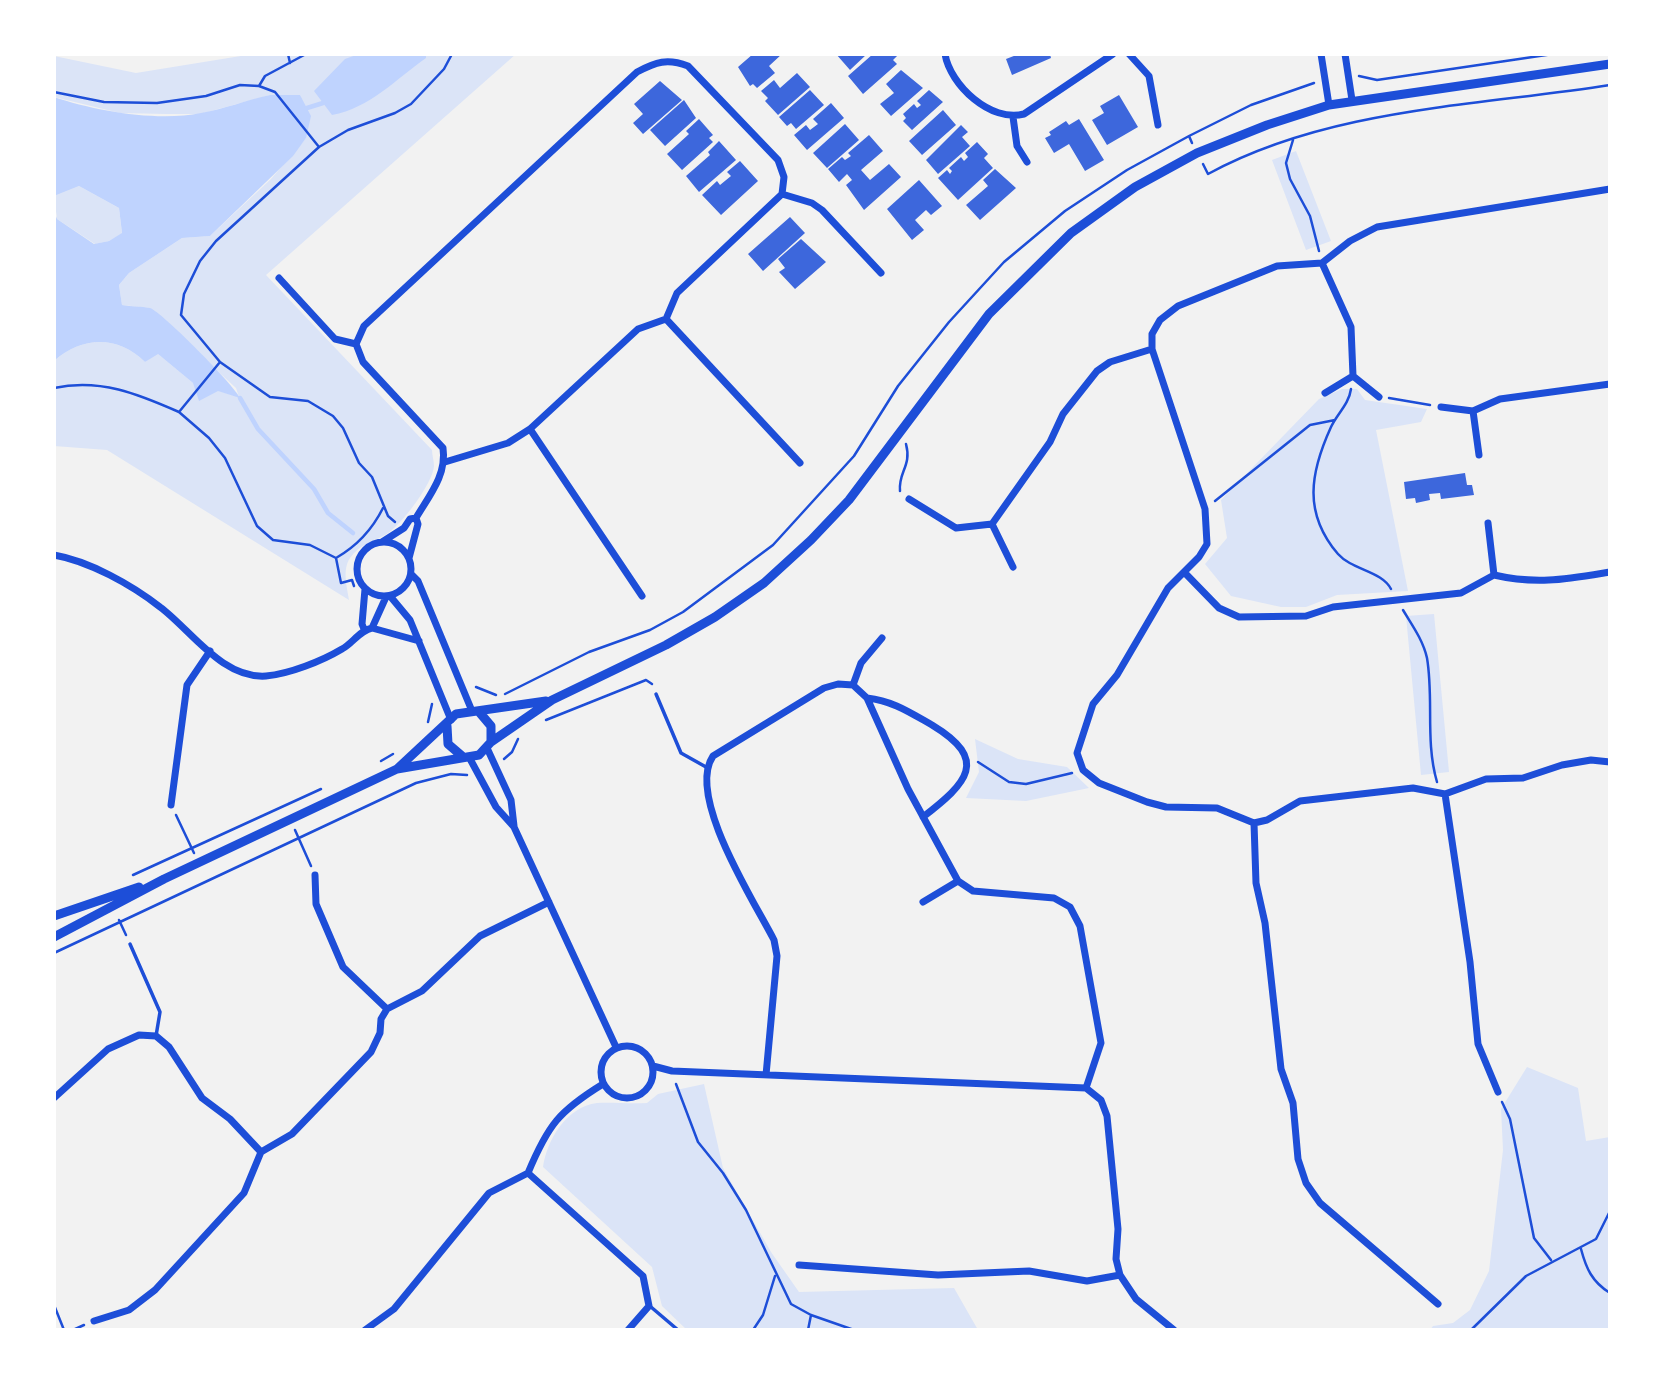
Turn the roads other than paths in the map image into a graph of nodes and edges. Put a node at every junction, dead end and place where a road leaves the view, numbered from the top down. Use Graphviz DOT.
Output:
graph roads {
  1 [pos="944,54"];
  2 [pos="1113,54"];
  3 [pos="1129,54"];
  4 [pos="1321,54"];
  5 [pos="1345,54"];
  6 [pos="654,58"];
  7 [pos="1610,64"];
  8 [pos="1352,100"];
  9 [pos="1329,105"];
  10 [pos="1013,117"];
  11 [pos="1158,125"];
  12 [pos="1027,162"];
  13 [pos="1610,189"];
  14 [pos="782,194"];
  15 [pos="1322,263"];
  16 [pos="881,273"];
  17 [pos="279,278"];
  18 [pos="666,319"];
  19 [pos="356,344"];
  20 [pos="1152,349"];
  21 [pos="1353,376"];
  22 [pos="1610,384"];
  23 [pos="1325,393"];
  24 [pos="1379,397"];
  25 [pos="1441,407"];
  26 [pos="1473,411"];
  27 [pos="530,429"];
  28 [pos="1479,454"];
  29 [pos="444,462"];
  30 [pos="800,463"];
  31 [pos="909,499"];
  32 [pos="416,518"];
  33 [pos="1488,523"];
  34 [pos="992,524"];
  35 [pos="382,542"];
  36 [pos="54,555"];
  37 [pos="409,558"];
  38 [pos="1013,567"];
  39 [pos="1184,572"];
  40 [pos="1610,572"];
  41 [pos="411,574"];
  42 [pos="1494,575"];
  43 [pos="365,589"];
  44 [pos="388,596"];
  45 [pos="642,596"];
  46 [pos="368,629"];
  47 [pos="882,638"];
  48 [pos="419,641"];
  49 [pos="210,651"];
  50 [pos="853,685"];
  51 [pos="656,694"];
  52 [pos="867,698"];
  53 [pos="551,700"];
  54 [pos="476,712"];
  55 [pos="449,723"];
  56 [pos="489,745"];
  57 [pos="466,757"];
  58 [pos="1610,763"];
  59 [pos="706,767"];
  60 [pos="397,769"];
  61 [pos="1443,794"];
  62 [pos="171,805"];
  63 [pos="923,817"];
  64 [pos="1254,822"];
  65 [pos="514,827"];
  66 [pos="315,875"];
  67 [pos="164,879"];
  68 [pos="958,881"];
  69 [pos="550,902"];
  70 [pos="923,902"];
  71 [pos="54,916"];
  72 [pos="54,937"];
  73 [pos="130,944"];
  74 [pos="387,1009"];
  75 [pos="156,1036"];
  76 [pos="616,1047"];
  77 [pos="653,1066"];
  78 [pos="766,1075"];
  79 [pos="603,1084"];
  80 [pos="1086,1088"];
  81 [pos="1498,1092"];
  82 [pos="54,1098"];
  83 [pos="261,1152"];
  84 [pos="528,1173"];
  85 [pos="799,1265"];
  86 [pos="1120,1275"];
  87 [pos="1438,1304"];
  88 [pos="649,1306"];
  89 [pos="94,1321"];
  90 [pos="365,1330"];
  91 [pos="628,1330"];
  92 [pos="678,1330"];
  93 [pos="1174,1330"];
  1 -- 10 [label="street"];
  2 -- 10 [label="street"];
  3 -- 11 [label="street"];
  4 -- 9 [label="street"];
  5 -- 8 [label="street"];
  6 -- 14 [label="street"];
  6 -- 19 [label="street"];
  7 -- 8 [label="street"];
  8 -- 9 [label="street"];
  9 -- 53 [label="street"];
  10 -- 12 [label="street"];
  13 -- 15 [label="street"];
  14 -- 16 [label="street"];
  14 -- 18 [label="street"];
  15 -- 20 [label="street"];
  15 -- 21 [label="street"];
  17 -- 19 [label="street"];
  18 -- 27 [label="street"];
  18 -- 30 [label="street"];
  19 -- 29 [label="street"];
  20 -- 34 [label="street"];
  20 -- 39 [label="street"];
  21 -- 23 [label="street"];
  21 -- 24 [label="street"];
  22 -- 26 [label="street"];
  25 -- 26 [label="street"];
  26 -- 28 [label="street"];
  27 -- 29 [label="street"];
  27 -- 45 [label="street"];
  29 -- 32 [label="street"];
  31 -- 34 [label="street"];
  32 -- 35 [label="street"];
  32 -- 37 [label="street"];
  33 -- 42 [label="street"];
  34 -- 38 [label="street"];
  35 -- 37 [label="street"];
  35 -- 43 [label="street"];
  36 -- 49 [label="street"];
  37 -- 41 [label="street"];
  39 -- 42 [label="street"];
  39 -- 64 [label="street"];
  40 -- 42 [label="street"];
  41 -- 44 [label="street"];
  41 -- 54 [label="street"];
  43 -- 44 [label="street"];
  43 -- 46 [label="street"];
  44 -- 46 [label="street"];
  44 -- 48 [label="street"];
  46 -- 48 [label="street"];
  46 -- 49 [label="street"];
  47 -- 50 [label="street"];
  48 -- 55 [label="street"];
  49 -- 62 [label="street"];
  50 -- 52 [label="street"];
  50 -- 59 [label="street"];
  51 -- 59 [label="lane"];
  52 -- 63 [label="street"];
  52 -- 63 [label="street"];
  53 -- 54 [label="street"];
  53 -- 56 [label="street"];
  54 -- 55 [label="street"];
  54 -- 56 [label="street"];
  55 -- 57 [label="street"];
  55 -- 60 [label="street"];
  56 -- 57 [label="street"];
  56 -- 65 [label="street"];
  57 -- 60 [label="street"];
  57 -- 65 [label="street"];
  58 -- 61 [label="street"];
  59 -- 78 [label="street"];
  60 -- 67 [label="street"];
  61 -- 64 [label="street"];
  61 -- 81 [label="street"];
  63 -- 68 [label="street"];
  64 -- 87 [label="street"];
  65 -- 69 [label="street"];
  66 -- 74 [label="street"];
  67 -- 71 [label="street"];
  67 -- 72 [label="street"];
  68 -- 70 [label="street"];
  68 -- 80 [label="street"];
  69 -- 74 [label="street"];
  69 -- 76 [label="street"];
  73 -- 75 [label="lane"];
  74 -- 83 [label="street"];
  75 -- 82 [label="street"];
  75 -- 83 [label="street"];
  76 -- 77 [label="street"];
  76 -- 79 [label="street"];
  77 -- 78 [label="street"];
  77 -- 79 [label="street"];
  78 -- 80 [label="street"];
  79 -- 84 [label="street"];
  80 -- 86 [label="street"];
  83 -- 89 [label="street"];
  84 -- 88 [label="street"];
  84 -- 90 [label="street"];
  85 -- 86 [label="street"];
  86 -- 93 [label="street"];
  88 -- 91 [label="street"];
  88 -- 92 [label="lane"];
}
